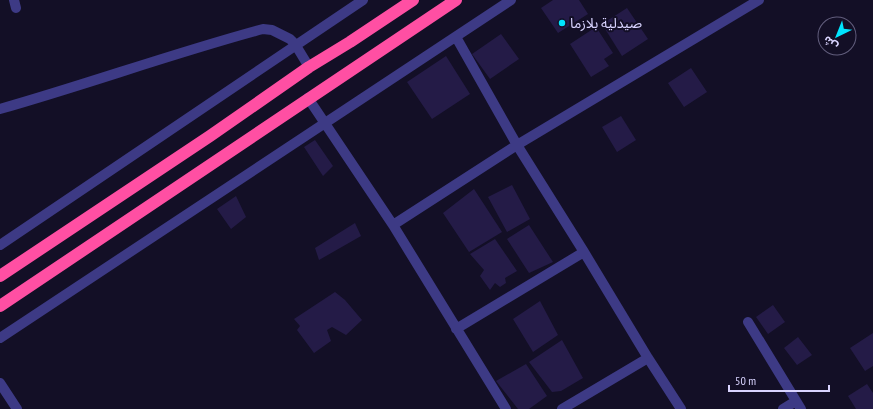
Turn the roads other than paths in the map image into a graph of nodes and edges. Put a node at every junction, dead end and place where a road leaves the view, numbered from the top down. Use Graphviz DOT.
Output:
graph roads {
  1 [pos="363,0"];
  2 [pos="413,0"];
  3 [pos="456,0"];
  4 [pos="511,0"];
  5 [pos="759,0"];
  6 [pos="398,4"];
  7 [pos="456,37"];
  8 [pos="295,44"];
  9 [pos="309,67"];
  10 [pos="308,98"];
  11 [pos="0,109"];
  12 [pos="325,124"];
  13 [pos="517,145"];
  14 [pos="393,225"];
  15 [pos="0,245"];
  16 [pos="584,252"];
  17 [pos="0,276"];
  18 [pos="0,306"];
  19 [pos="748,322"];
  20 [pos="456,329"];
  21 [pos="0,338"];
  22 [pos="648,358"];
  23 [pos="0,382"];
  24 [pos="799,405"];
  25 [pos="17,409"];
  26 [pos="506,409"];
  27 [pos="562,409"];
  28 [pos="681,409"];
  29 [pos="783,409"];
  1 -- 8 [label="street"];
  2 -- 6 [label="highway"];
  3 -- 10 [label="highway"];
  4 -- 7 [label="street"];
  5 -- 13 [label="street"];
  6 -- 9 [label="highway"];
  7 -- 12 [label="street"];
  7 -- 13 [label="street"];
  8 -- 9 [label="street"];
  8 -- 11 [label="street"];
  8 -- 15 [label="street"];
  9 -- 17 [label="highway"];
  10 -- 12 [label="street"];
  10 -- 18 [label="highway"];
  12 -- 14 [label="street"];
  12 -- 21 [label="street"];
  13 -- 14 [label="street"];
  13 -- 16 [label="street"];
  14 -- 20 [label="street"];
  16 -- 20 [label="street"];
  16 -- 22 [label="street"];
  19 -- 24 [label="street"];
  20 -- 26 [label="street"];
  22 -- 27 [label="street"];
  22 -- 28 [label="street"];
  23 -- 25 [label="street"];
  24 -- 29 [label="street"];
}
